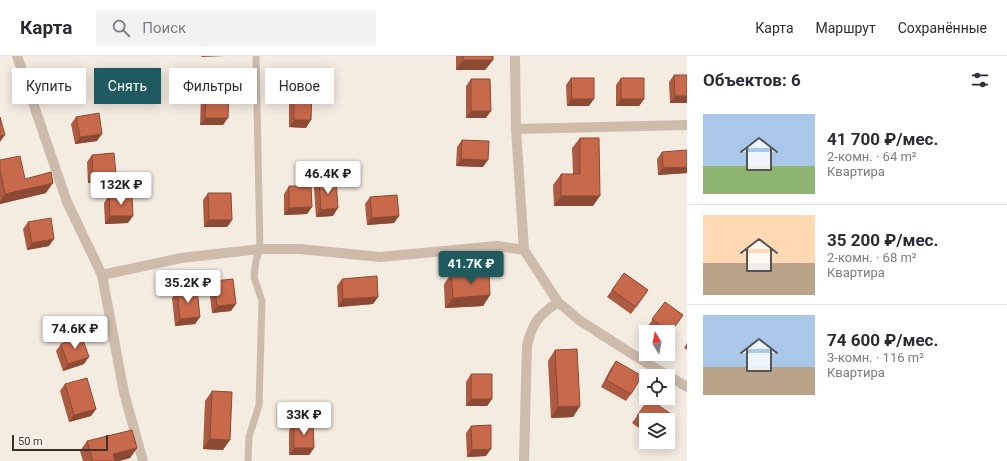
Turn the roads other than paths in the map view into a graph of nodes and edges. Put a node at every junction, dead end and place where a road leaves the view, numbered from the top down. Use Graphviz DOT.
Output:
graph roads {
  1 [pos="17,56"];
  2 [pos="256,56"];
  3 [pos="515,56"];
  4 [pos="687,126"];
  5 [pos="516,130"];
  6 [pos="260,249"];
  7 [pos="524,250"];
  8 [pos="102,275"];
  9 [pos="558,302"];
  10 [pos="687,386"];
  11 [pos="143,461"];
  12 [pos="248,461"];
  13 [pos="524,461"];
  1 -- 8 [label="street"];
  2 -- 6 [label="lane"];
  3 -- 5 [label="street"];
  4 -- 5 [label="street"];
  5 -- 7 [label="street"];
  6 -- 7 [label="street"];
  6 -- 8 [label="street"];
  6 -- 12 [label="lane"];
  7 -- 9 [label="street"];
  8 -- 11 [label="street"];
  9 -- 10 [label="street"];
  9 -- 13 [label="street"];
}
